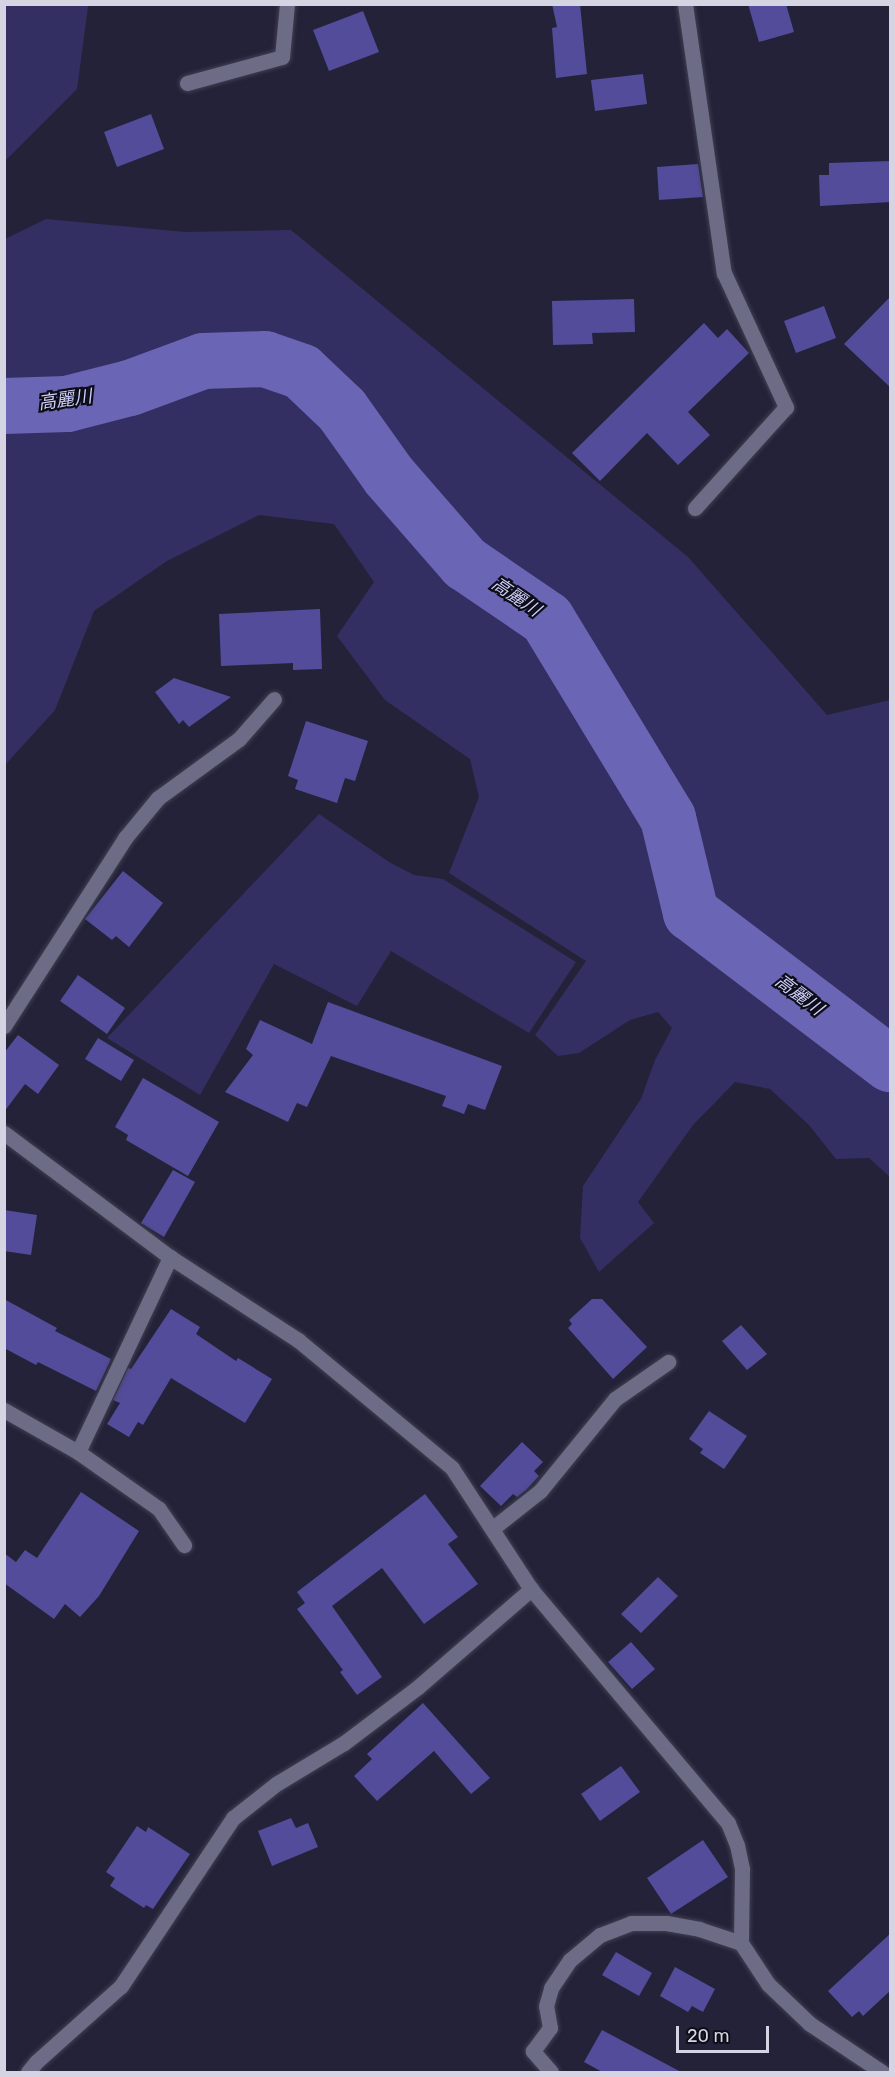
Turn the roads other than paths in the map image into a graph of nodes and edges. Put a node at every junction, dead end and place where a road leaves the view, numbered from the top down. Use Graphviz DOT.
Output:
graph roads {
  1 [pos="287,4"];
  2 [pos="685,4"];
  3 [pos="187,83"];
  4 [pos="695,508"];
  5 [pos="274,699"];
  6 [pos="4,1026"];
  7 [pos="4,1133"];
  8 [pos="170,1257"];
  9 [pos="668,1362"];
  10 [pos="4,1410"];
  11 [pos="78,1452"];
  12 [pos="493,1528"];
  13 [pos="184,1545"];
  14 [pos="531,1589"];
  15 [pos="741,1943"];
  16 [pos="28,2073"];
  17 [pos="551,2073"];
  18 [pos="882,2073"];
  1 -- 3 [label="street"];
  2 -- 4 [label="street"];
  5 -- 6 [label="street"];
  7 -- 8 [label="street"];
  8 -- 11 [label="street"];
  8 -- 12 [label="street"];
  9 -- 12 [label="street"];
  10 -- 11 [label="street"];
  11 -- 13 [label="street"];
  12 -- 14 [label="street"];
  14 -- 15 [label="street"];
  14 -- 16 [label="street"];
  15 -- 17 [label="street"];
  15 -- 18 [label="street"];
}
